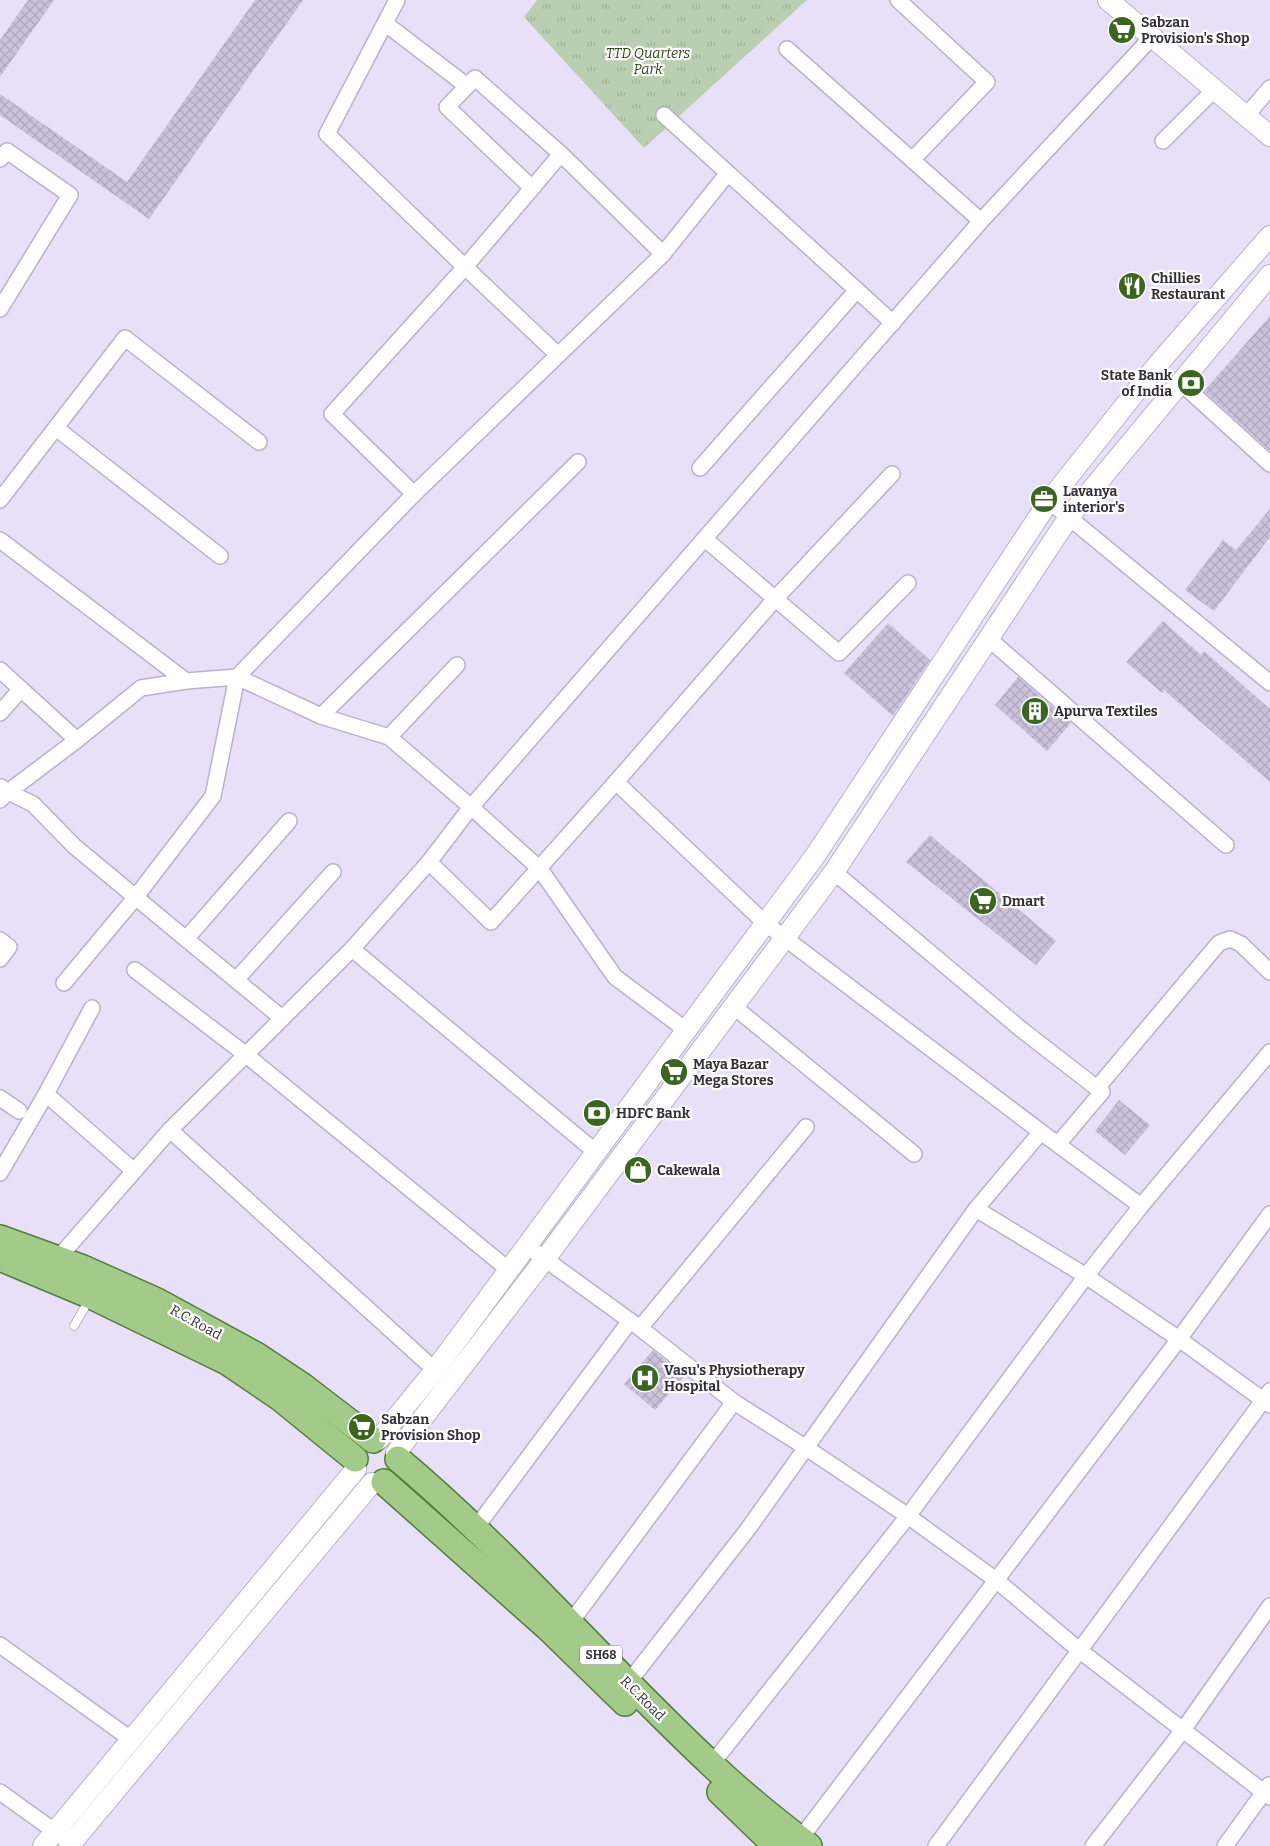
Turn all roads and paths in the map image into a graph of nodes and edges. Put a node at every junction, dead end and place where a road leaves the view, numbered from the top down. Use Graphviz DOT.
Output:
graph roads {
  1 [pos="397,0"];
  2 [pos="898,0"];
  3 [pos="1110,1"];
  4 [pos="386,24"];
  5 [pos="1152,37"];
  6 [pos="787,49"];
  7 [pos="467,86"];
  8 [pos="1270,88"];
  9 [pos="1214,90"];
  10 [pos="664,115"];
  11 [pos="1246,116"];
  12 [pos="1270,136"];
  13 [pos="1163,142"];
  14 [pos="561,154"];
  15 [pos="0,159"];
  16 [pos="912,160"];
  17 [pos="728,173"];
  18 [pos="532,188"];
  19 [pos="981,221"];
  20 [pos="1270,236"];
  21 [pos="663,254"];
  22 [pos="465,267"];
  23 [pos="1270,275"];
  24 [pos="856,290"];
  25 [pos="0,309"];
  26 [pos="893,323"];
  27 [pos="558,355"];
  28 [pos="1181,383"];
  29 [pos="56,428"];
  30 [pos="259,442"];
  31 [pos="578,462"];
  32 [pos="1270,464"];
  33 [pos="700,468"];
  34 [pos="892,474"];
  35 [pos="414,494"];
  36 [pos="0,500"];
  37 [pos="1049,501"];
  38 [pos="1069,517"];
  39 [pos="705,538"];
  40 [pos="0,540"];
  41 [pos="220,556"];
  42 [pos="908,583"];
  43 [pos="775,599"];
  44 [pos="989,639"];
  45 [pos="457,665"];
  46 [pos="0,670"];
  47 [pos="237,677"];
  48 [pos="186,681"];
  49 [pos="1270,684"];
  50 [pos="21,689"];
  51 [pos="0,713"];
  52 [pos="321,716"];
  53 [pos="388,737"];
  54 [pos="77,740"];
  55 [pos="616,782"];
  56 [pos="3,792"];
  57 [pos="471,808"];
  58 [pos="289,821"];
  59 [pos="1226,845"];
  60 [pos="429,862"];
  61 [pos="540,869"];
  62 [pos="334,872"];
  63 [pos="834,872"];
  64 [pos="135,898"];
  65 [pos="765,923"];
  66 [pos="784,937"];
  67 [pos="186,939"];
  68 [pos="0,940"];
  69 [pos="352,949"];
  70 [pos="0,958"];
  71 [pos="135,970"];
  72 [pos="1270,972"];
  73 [pos="236,980"];
  74 [pos="64,984"];
  75 [pos="733,1006"];
  76 [pos="92,1008"];
  77 [pos="282,1018"];
  78 [pos="686,1030"];
  79 [pos="1270,1052"];
  80 [pos="245,1054"];
  81 [pos="1097,1088"];
  82 [pos="46,1094"];
  83 [pos="0,1098"];
  84 [pos="19,1111"];
  85 [pos="806,1127"];
  86 [pos="170,1130"];
  87 [pos="1041,1132"];
  88 [pos="1058,1144"];
  89 [pos="597,1153"];
  90 [pos="914,1154"];
  91 [pos="134,1171"];
  92 [pos="0,1173"];
  93 [pos="1141,1206"];
  94 [pos="976,1209"];
  95 [pos="1270,1214"];
  96 [pos="0,1238"];
  97 [pos="527,1246"];
  98 [pos="0,1258"];
  99 [pos="546,1260"];
  100 [pos="50,1268"];
  101 [pos="509,1270"];
  102 [pos="1086,1276"];
  103 [pos="91,1296"];
  104 [pos="635,1324"];
  105 [pos="74,1326"];
  106 [pos="1179,1339"];
  107 [pos="435,1370"];
  108 [pos="1268,1399"];
  109 [pos="734,1402"];
  110 [pos="806,1447"];
  111 [pos="386,1448"];
  112 [pos="367,1473"];
  113 [pos="908,1516"];
  114 [pos="475,1529"];
  115 [pos="996,1580"];
  116 [pos="1270,1606"];
  117 [pos="571,1622"];
  118 [pos="0,1645"];
  119 [pos="1079,1650"];
  120 [pos="628,1683"];
  121 [pos="165,1716"];
  122 [pos="1182,1730"];
  123 [pos="132,1740"];
  124 [pos="711,1765"];
  125 [pos="1268,1791"];
  126 [pos="0,1792"];
  127 [pos="49,1838"];
  128 [pos="797,1844"];
  129 [pos="70,1845"];
  130 [pos="776,1846"];
  131 [pos="936,1846"];
  132 [pos="1093,1846"];
  133 [pos="1225,1846"];
  1 -- 4 [label="street"];
  2 -- 16 [label="street"];
  3 -- 5 [label="street"];
  4 -- 7 [label="street"];
  4 -- 22 [label="street"];
  5 -- 9 [label="street"];
  5 -- 19 [label="street"];
  6 -- 16 [label="street"];
  7 -- 14 [label="street"];
  7 -- 18 [label="street"];
  8 -- 11 [label="street"];
  9 -- 11 [label="street"];
  9 -- 13 [label="street"];
  10 -- 17 [label="street"];
  11 -- 12 [label="street"];
  14 -- 18 [label="street"];
  14 -- 21 [label="street"];
  15 -- 25 [label="street"];
  16 -- 19 [label="street"];
  17 -- 21 [label="street"];
  17 -- 24 [label="street"];
  18 -- 22 [label="street"];
  19 -- 26 [label="street"];
  20 -- 37 [label="street"];
  21 -- 27 [label="street"];
  22 -- 27 [label="street"];
  22 -- 35 [label="street"];
  23 -- 28 [label="street"];
  24 -- 26 [label="street"];
  24 -- 33 [label="street"];
  26 -- 39 [label="street"];
  27 -- 35 [label="street"];
  28 -- 32 [label="street"];
  28 -- 38 [label="street"];
  29 -- 30 [label="street"];
  29 -- 36 [label="street"];
  29 -- 41 [label="street"];
  31 -- 52 [label="street"];
  34 -- 43 [label="street"];
  35 -- 47 [label="street"];
  37 -- 38 [label="street"];
  37 -- 65 [label="street"];
  38 -- 44 [label="street"];
  38 -- 49 [label="street"];
  39 -- 43 [label="street"];
  39 -- 57 [label="street"];
  40 -- 48 [label="street"];
  42 -- 43 [label="street"];
  43 -- 55 [label="street"];
  44 -- 59 [label="street"];
  44 -- 63 [label="street"];
  45 -- 53 [label="street"];
  46 -- 50 [label="street"];
  47 -- 48 [label="street"];
  47 -- 52 [label="street"];
  47 -- 64 [label="street"];
  48 -- 54 [label="street"];
  50 -- 51 [label="street"];
  50 -- 54 [label="street"];
  52 -- 53 [label="street"];
  53 -- 57 [label="street"];
  54 -- 56 [label="street"];
  55 -- 61 [label="street"];
  55 -- 65 [label="street"];
  56 -- 64 [label="street"];
  57 -- 60 [label="street"];
  57 -- 61 [label="street"];
  58 -- 67 [label="street"];
  60 -- 61 [label="street"];
  60 -- 69 [label="street"];
  61 -- 78 [label="street"];
  62 -- 73 [label="street"];
  63 -- 66 [label="street"];
  63 -- 81 [label="street"];
  64 -- 67 [label="street"];
  64 -- 74 [label="street"];
  65 -- 66 [label="street"];
  65 -- 78 [label="street"];
  66 -- 75 [label="street"];
  66 -- 87 [label="street"];
  67 -- 73 [label="street"];
  68 -- 70 [label="street"];
  69 -- 77 [label="street"];
  69 -- 89 [label="street"];
  71 -- 80 [label="street"];
  72 -- 81 [label="street"];
  73 -- 77 [label="street"];
  75 -- 90 [label="street"];
  75 -- 99 [label="street"];
  76 -- 82 [label="street"];
  77 -- 80 [label="street"];
  78 -- 89 [label="street"];
  79 -- 93 [label="street"];
  80 -- 86 [label="street"];
  80 -- 101 [label="street"];
  81 -- 88 [label="street"];
  82 -- 91 [label="street"];
  82 -- 92 [label="street"];
  83 -- 84 [label="street"];
  85 -- 104 [label="street"];
  86 -- 91 [label="street"];
  86 -- 107 [label="street"];
  87 -- 88 [label="street"];
  87 -- 94 [label="street"];
  88 -- 93 [label="street"];
  89 -- 97 [label="street"];
  91 -- 100 [label="street"];
  93 -- 102 [label="street"];
  94 -- 102 [label="street"];
  94 -- 110 [label="street"];
  95 -- 106 [label="street"];
  96 -- 100 [label="main road, R.C.Road"];
  97 -- 99 [label="street"];
  97 -- 101 [label="street"];
  98 -- 100 [label="main road, R.C.Road"];
  99 -- 104 [label="street"];
  99 -- 111 [label="street"];
  100 -- 103 [label="main road, R.C.Road"];
  100 -- 111 [label="main road, R.C.Road"];
  101 -- 107 [label="street"];
  102 -- 106 [label="street"];
  102 -- 113 [label="street"];
  103 -- 105 [label="lane"];
  103 -- 112 [label="main road, R.C.Road"];
  104 -- 109 [label="street"];
  104 -- 114 [label="street"];
  106 -- 108 [label="street"];
  106 -- 115 [label="street"];
  107 -- 111 [label="street"];
  108 -- 119 [label="street"];
  109 -- 110 [label="street"];
  109 -- 117 [label="street"];
  110 -- 113 [label="street"];
  110 -- 120 [label="street"];
  111 -- 112 [label="main road"];
  111 -- 112 [label="main road"];
  111 -- 114 [label="main road, R.C.Road / SH68"];
  112 -- 121 [label="street"];
  112 -- 130 [label="main road, R.C.Road / SH68"];
  113 -- 115 [label="street"];
  113 -- 124 [label="street"];
  114 -- 117 [label="main road, R.C.Road / SH68"];
  115 -- 119 [label="street"];
  115 -- 128 [label="street"];
  116 -- 122 [label="street"];
  117 -- 120 [label="main road, R.C.Road / SH68"];
  118 -- 123 [label="street"];
  119 -- 122 [label="street"];
  119 -- 131 [label="street"];
  120 -- 124 [label="main road, R.C.Road / SH68"];
  121 -- 123 [label="street"];
  121 -- 129 [label="street"];
  122 -- 125 [label="street"];
  122 -- 132 [label="street"];
  123 -- 127 [label="street"];
  124 -- 128 [label="main road, R.C.Road / SH68"];
  125 -- 133 [label="street"];
  126 -- 127 [label="street"];
  127 -- 129 [label="street"];
}
